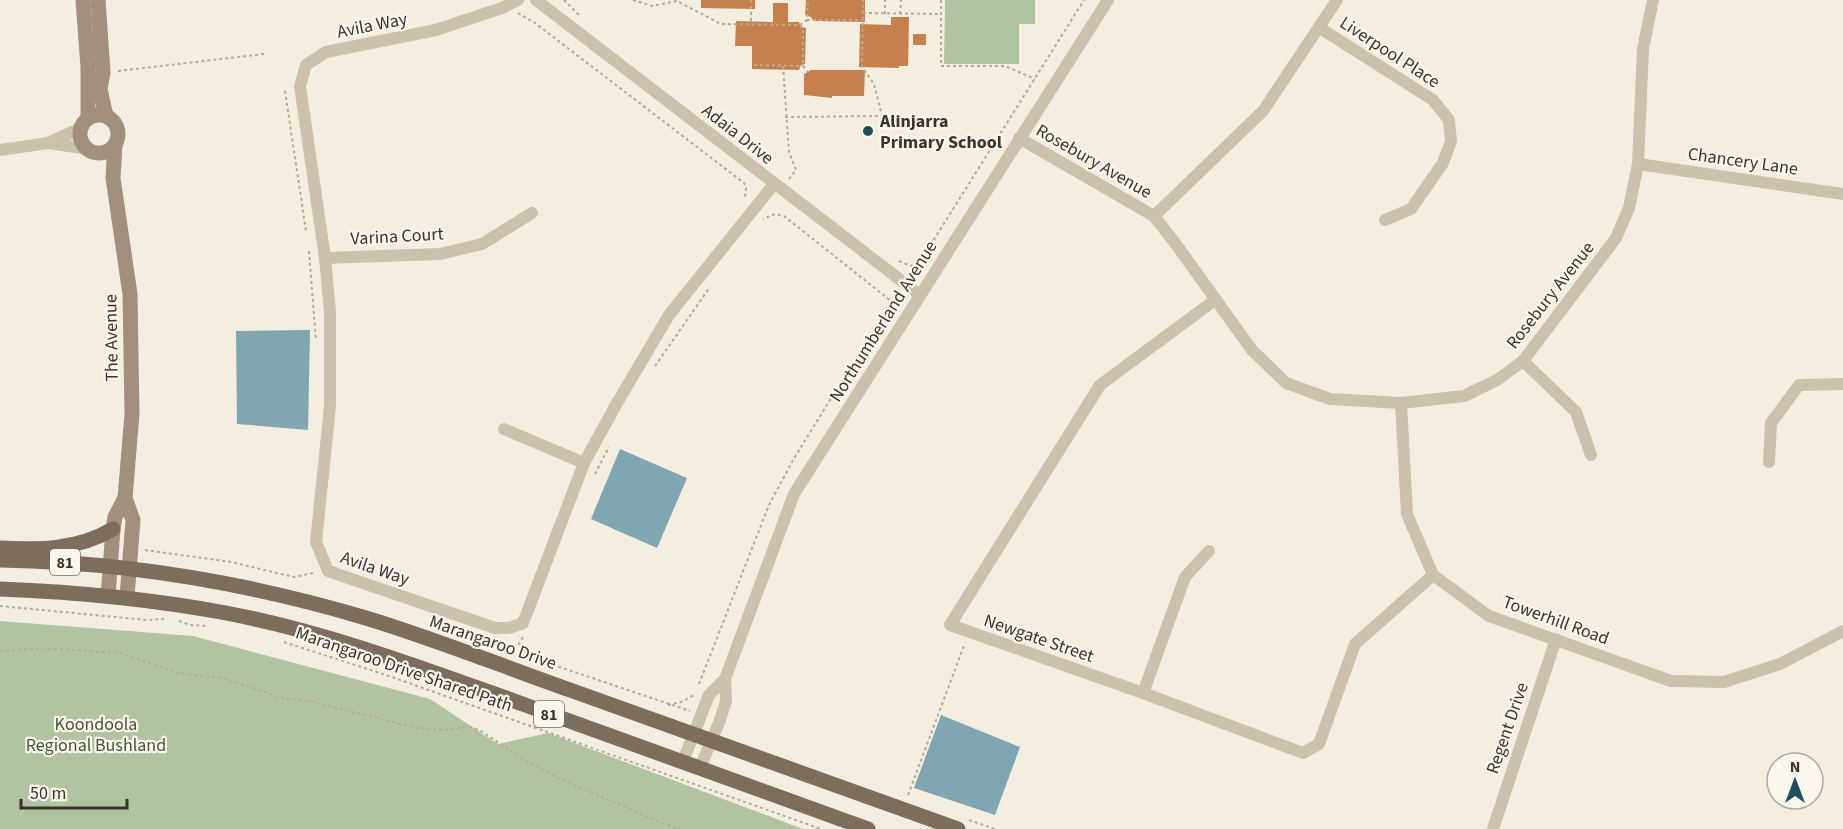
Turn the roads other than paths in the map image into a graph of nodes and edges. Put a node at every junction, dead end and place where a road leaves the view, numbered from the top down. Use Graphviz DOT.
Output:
graph roads {
  1 [pos="83,0"];
  2 [pos="98,0"];
  3 [pos="536,0"];
  4 [pos="1108,0"];
  5 [pos="1337,0"];
  6 [pos="1653,0"];
  7 [pos="516,5"];
  8 [pos="1320,28"];
  9 [pos="105,116"];
  10 [pos="85,123"];
  11 [pos="1019,138"];
  12 [pos="48,142"];
  13 [pos="115,145"];
  14 [pos="0,150"];
  15 [pos="93,151"];
  16 [pos="1638,164"];
  17 [pos="113,178"];
  18 [pos="774,184"];
  19 [pos="1843,194"];
  20 [pos="532,213"];
  21 [pos="1154,216"];
  22 [pos="1385,220"];
  23 [pos="325,258"];
  24 [pos="920,295"];
  25 [pos="1215,300"];
  26 [pos="1523,361"];
  27 [pos="1843,384"];
  28 [pos="1401,403"];
  29 [pos="504,429"];
  30 [pos="1591,455"];
  31 [pos="1769,462"];
  32 [pos="584,463"];
  33 [pos="125,498"];
  34 [pos="113,530"];
  35 [pos="0,548"];
  36 [pos="1209,551"];
  37 [pos="0,560"];
  38 [pos="110,566"];
  39 [pos="130,567"];
  40 [pos="1433,575"];
  41 [pos="0,589"];
  42 [pos="108,596"];
  43 [pos="127,597"];
  44 [pos="1843,631"];
  45 [pos="1556,639"];
  46 [pos="725,679"];
  47 [pos="1143,693"];
  48 [pos="694,734"];
  49 [pos="711,740"];
  50 [pos="683,761"];
  51 [pos="700,768"];
  52 [pos="868,829"];
  53 [pos="958,829"];
  54 [pos="1492,829"];
  1 -- 10 [label="street"];
  2 -- 9 [label="street"];
  3 -- 18 [label="street, Adaia Drive"];
  4 -- 11 [label="street, Northumberland Avenue"];
  5 -- 8 [label="street"];
  6 -- 16 [label="street, Rosebury Avenue"];
  7 -- 23 [label="street, Avila Way"];
  8 -- 21 [label="street"];
  8 -- 22 [label="street, Liverpool Place"];
  9 -- 10 [label="street"];
  9 -- 13 [label="street"];
  10 -- 12 [label="street"];
  10 -- 15 [label="street"];
  11 -- 21 [label="street, Rosebury Avenue"];
  11 -- 24 [label="street, Northumberland Avenue"];
  12 -- 14 [label="street"];
  12 -- 15 [label="street"];
  13 -- 15 [label="street"];
  13 -- 17 [label="street, The Avenue"];
  15 -- 17 [label="street, The Avenue"];
  16 -- 19 [label="street, Chancery Lane"];
  16 -- 26 [label="street, Rosebury Avenue"];
  17 -- 33 [label="street, The Avenue"];
  18 -- 24 [label="street, Adaia Drive"];
  18 -- 32 [label="street, Avila Way"];
  20 -- 23 [label="street, Varina Court"];
  21 -- 25 [label="street, Rosebury Avenue"];
  23 -- 32 [label="street, Avila Way"];
  24 -- 46 [label="street, Northumberland Avenue"];
  25 -- 28 [label="street, Rosebury Avenue"];
  25 -- 47 [label="street, Newgate Street"];
  26 -- 28 [label="street, Rosebury Avenue"];
  26 -- 30 [label="street"];
  27 -- 31 [label="street"];
  28 -- 40 [label="street"];
  29 -- 32 [label="street"];
  33 -- 34 [label="street, The Avenue"];
  33 -- 39 [label="street, The Avenue"];
  34 -- 35 [label="main road"];
  34 -- 38 [label="street, The Avenue"];
  36 -- 47 [label="street"];
  37 -- 38 [label="main road, Marangaroo Drive / 81"];
  38 -- 39 [label="main road, Marangaroo Drive / 81"];
  38 -- 42 [label="street, The Avenue"];
  39 -- 43 [label="street, The Avenue"];
  39 -- 48 [label="main road, Marangaroo Drive / 81"];
  40 -- 45 [label="street, Towerhill Road"];
  40 -- 47 [label="street, Newgate Street"];
  41 -- 42 [label="main road, 81"];
  42 -- 43 [label="main road, 81"];
  43 -- 50 [label="main road, 81"];
  44 -- 45 [label="street, Towerhill Road"];
  45 -- 54 [label="street, Regent Drive"];
  46 -- 48 [label="street, Northumberland Avenue"];
  46 -- 49 [label="street, Northumberland Avenue"];
  48 -- 49 [label="main road, Marangaroo Drive / 81"];
  48 -- 50 [label="street, Northumberland Avenue"];
  49 -- 51 [label="street, Northumberland Avenue"];
  49 -- 53 [label="main road, Marangaroo Drive / 81"];
  50 -- 51 [label="main road, 81"];
  51 -- 52 [label="main road, 81"];
}
